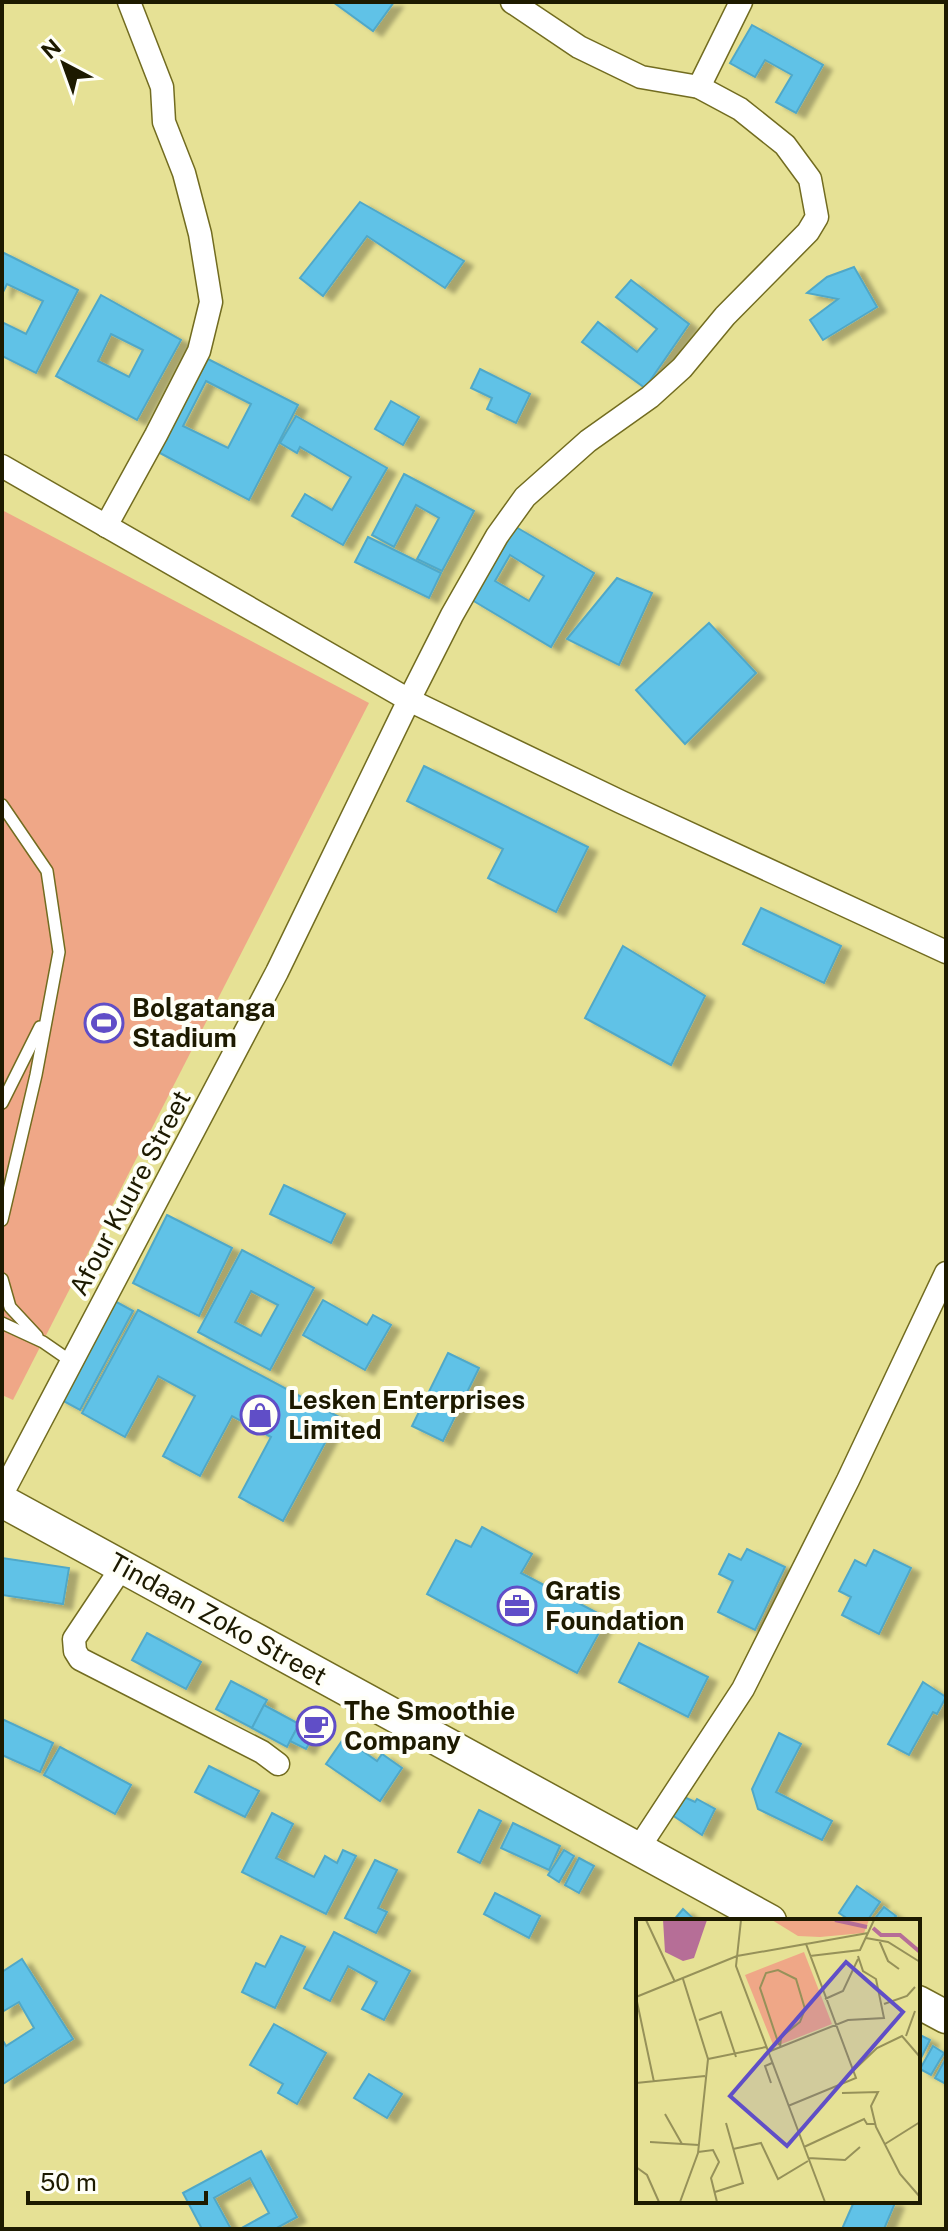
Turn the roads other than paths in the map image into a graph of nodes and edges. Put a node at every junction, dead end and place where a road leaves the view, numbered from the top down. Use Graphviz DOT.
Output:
graph roads {
  1 [pos="129,2"];
  2 [pos="512,2"];
  3 [pos="741,2"];
  4 [pos="699,87"];
  5 [pos="2,466"];
  6 [pos="106,526"];
  7 [pos="409,700"];
  8 [pos="2,805"];
  9 [pos="946,952"];
  10 [pos="46,1016"];
  11 [pos="2,1103"];
  12 [pos="2,1220"];
  13 [pos="946,1273"];
  14 [pos="2,1279"];
  15 [pos="2,1323"];
  16 [pos="43,1342"];
  17 [pos="72,1362"];
  18 [pos="2,1494"];
  19 [pos="2,1501"];
  20 [pos="122,1567"];
  21 [pos="278,1764"];
  22 [pos="638,1849"];
  23 [pos="766,1919"];
  24 [pos="920,2003"];
  25 [pos="946,2017"];
  1 -- 6 [label="street"];
  2 -- 4 [label="street"];
  3 -- 4 [label="street"];
  4 -- 7 [label="street, Afour Kuure Street"];
  5 -- 6 [label="street"];
  6 -- 7 [label="street"];
  7 -- 9 [label="street"];
  7 -- 17 [label="street, Afour Kuure Street"];
  8 -- 10 [label="lane"];
  10 -- 11 [label="lane"];
  10 -- 12 [label="lane"];
  13 -- 22 [label="street"];
  14 -- 16 [label="lane"];
  15 -- 16 [label="lane"];
  16 -- 17 [label="lane"];
  17 -- 18 [label="street, Afour Kuure Street"];
  19 -- 20 [label="main road, Tindaan Zoko Street"];
  20 -- 21 [label="street"];
  20 -- 22 [label="main road, Tindaan Zoko Street"];
  22 -- 23 [label="main road, Tindaan Zoko Street"];
  24 -- 25 [label="main road"];
}
